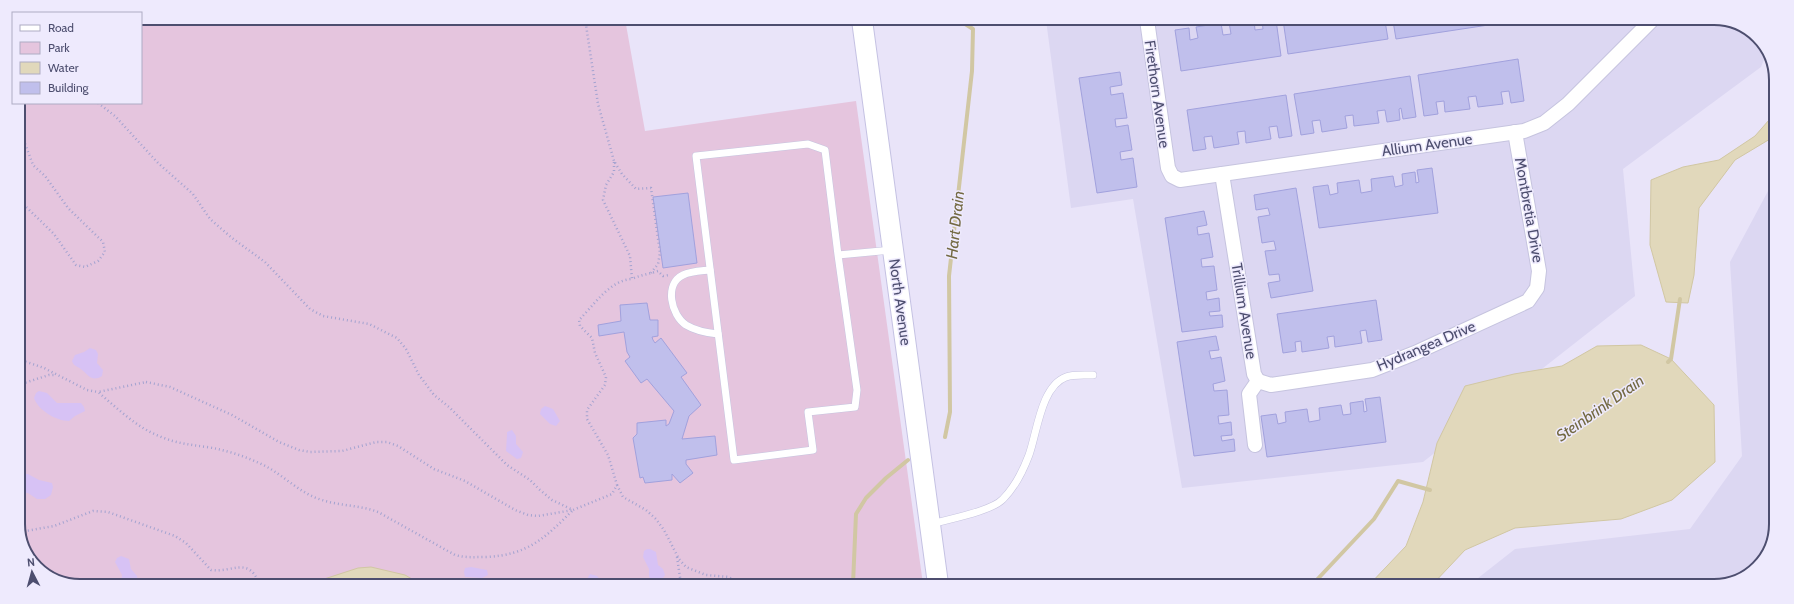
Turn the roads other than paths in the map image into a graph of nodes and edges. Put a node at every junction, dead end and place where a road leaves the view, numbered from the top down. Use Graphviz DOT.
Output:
graph roads {
  1 [pos="863,25"];
  2 [pos="1148,25"];
  3 [pos="1647,25"];
  4 [pos="1515,132"];
  5 [pos="1168,168"];
  6 [pos="1222,174"];
  7 [pos="893,250"];
  8 [pos="838,255"];
  9 [pos="710,270"];
  10 [pos="1537,288"];
  11 [pos="718,334"];
  12 [pos="1093,375"];
  13 [pos="1258,381"];
  14 [pos="1256,445"];
  15 [pos="930,525"];
  16 [pos="937,579"];
  1 -- 7 [label="street, North Avenue"];
  2 -- 5 [label="street, Firethorn Avenue"];
  3 -- 4 [label="street, Allium Avenue"];
  4 -- 6 [label="street, Allium Avenue"];
  4 -- 10 [label="street, Montbretia Drive"];
  5 -- 6 [label="street, Allium Avenue"];
  6 -- 13 [label="street, Trillium Avenue"];
  7 -- 8 [label="lane"];
  7 -- 15 [label="street, North Avenue"];
  8 -- 9 [label="lane"];
  8 -- 11 [label="lane"];
  9 -- 11 [label="lane"];
  9 -- 11 [label="lane"];
  10 -- 13 [label="street, Hydrangea Drive"];
  12 -- 15 [label="lane"];
  13 -- 14 [label="street"];
  15 -- 16 [label="street, North Avenue"];
}
